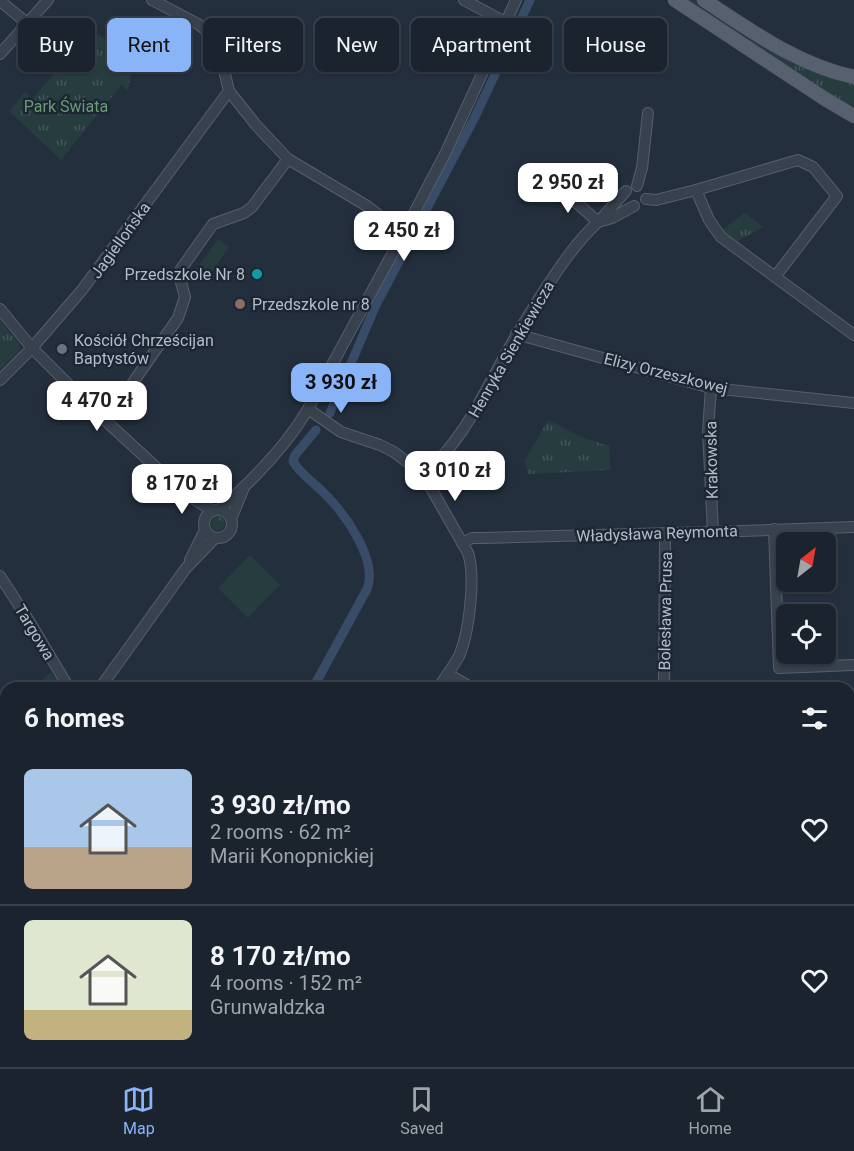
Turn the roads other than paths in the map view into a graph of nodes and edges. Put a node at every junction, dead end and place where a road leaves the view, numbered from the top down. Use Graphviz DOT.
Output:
graph roads {
  1 [pos="48,0"];
  2 [pos="152,0"];
  3 [pos="464,0"];
  4 [pos="516,0"];
  5 [pos="675,0"];
  6 [pos="704,0"];
  7 [pos="0,1"];
  8 [pos="21,18"];
  9 [pos="32,18"];
  10 [pos="498,18"];
  11 [pos="507,18"];
  12 [pos="18,33"];
  13 [pos="0,54"];
  14 [pos="482,72"];
  15 [pos="854,77"];
  16 [pos="229,91"];
  17 [pos="648,113"];
  18 [pos="854,116"];
  19 [pos="288,159"];
  20 [pos="558,186"];
  21 [pos="637,186"];
  22 [pos="696,190"];
  23 [pos="626,191"];
  24 [pos="646,199"];
  25 [pos="634,206"];
  26 [pos="598,222"];
  27 [pos="403,234"];
  28 [pos="775,277"];
  29 [pos="0,309"];
  30 [pos="516,334"];
  31 [pos="854,335"];
  32 [pos="32,348"];
  33 [pos="0,380"];
  34 [pos="711,388"];
  35 [pos="854,403"];
  36 [pos="308,409"];
  37 [pos="105,420"];
  38 [pos="423,477"];
  39 [pos="245,487"];
  40 [pos="184,493"];
  41 [pos="216,511"];
  42 [pos="231,519"];
  43 [pos="204,526"];
  44 [pos="854,527"];
  45 [pos="774,529"];
  46 [pos="713,532"];
  47 [pos="665,533"];
  48 [pos="215,538"];
  49 [pos="462,543"];
  50 [pos="186,568"];
  51 [pos="0,576"];
  52 [pos="854,665"];
  53 [pos="448,674"];
  54 [pos="65,682"];
  55 [pos="104,682"];
  56 [pos="442,682"];
  57 [pos="462,682"];
  58 [pos="664,682"];
  1 -- 9 [label="street"];
  2 -- 16 [label="street"];
  3 -- 10 [label="street"];
  4 -- 11 [label="street"];
  5 -- 18 [label="main road"];
  6 -- 15 [label="main road"];
  7 -- 8 [label="street"];
  12 -- 13 [label="street"];
  14 -- 27 [label="street"];
  16 -- 19 [label="street"];
  16 -- 32 [label="street, Jagiellońska"];
  17 -- 21 [label="street"];
  19 -- 27 [label="street"];
  19 -- 37 [label="street"];
  20 -- 26 [label="street"];
  21 -- 23 [label="street"];
  21 -- 24 [label="street"];
  22 -- 24 [label="street"];
  22 -- 28 [label="street"];
  22 -- 28 [label="street"];
  23 -- 25 [label="street"];
  23 -- 26 [label="street, Henryka Sienkiewicza"];
  24 -- 25 [label="street"];
  25 -- 26 [label="street, Henryka Sienkiewicza"];
  26 -- 30 [label="street, Henryka Sienkiewicza"];
  27 -- 36 [label="street"];
  28 -- 31 [label="street"];
  29 -- 32 [label="street"];
  30 -- 34 [label="street, Elizy Orzeszkowej"];
  30 -- 38 [label="street, Henryka Sienkiewicza"];
  32 -- 33 [label="street, Jagiellońska"];
  32 -- 37 [label="street"];
  34 -- 35 [label="street, Elizy Orzeszkowej"];
  34 -- 46 [label="street, Krakowska"];
  36 -- 38 [label="street"];
  36 -- 39 [label="street"];
  37 -- 40 [label="street"];
  38 -- 49 [label="street"];
  39 -- 41 [label="street"];
  39 -- 42 [label="street"];
  40 -- 41 [label="street"];
  40 -- 43 [label="street"];
  41 -- 42 [label="street"];
  41 -- 43 [label="street"];
  42 -- 48 [label="street"];
  43 -- 48 [label="street"];
  43 -- 50 [label="street"];
  44 -- 45 [label="street, Władysława Reymonta"];
  45 -- 46 [label="street, Władysława Reymonta"];
  45 -- 52 [label="street"];
  46 -- 47 [label="street, Władysława Reymonta"];
  47 -- 49 [label="street, Władysława Reymonta"];
  47 -- 58 [label="street, Bolesława Prusa"];
  48 -- 50 [label="street"];
  49 -- 53 [label="street"];
  50 -- 55 [label="street"];
  51 -- 54 [label="street, Targowa"];
  53 -- 56 [label="street"];
  53 -- 57 [label="street"];
}
